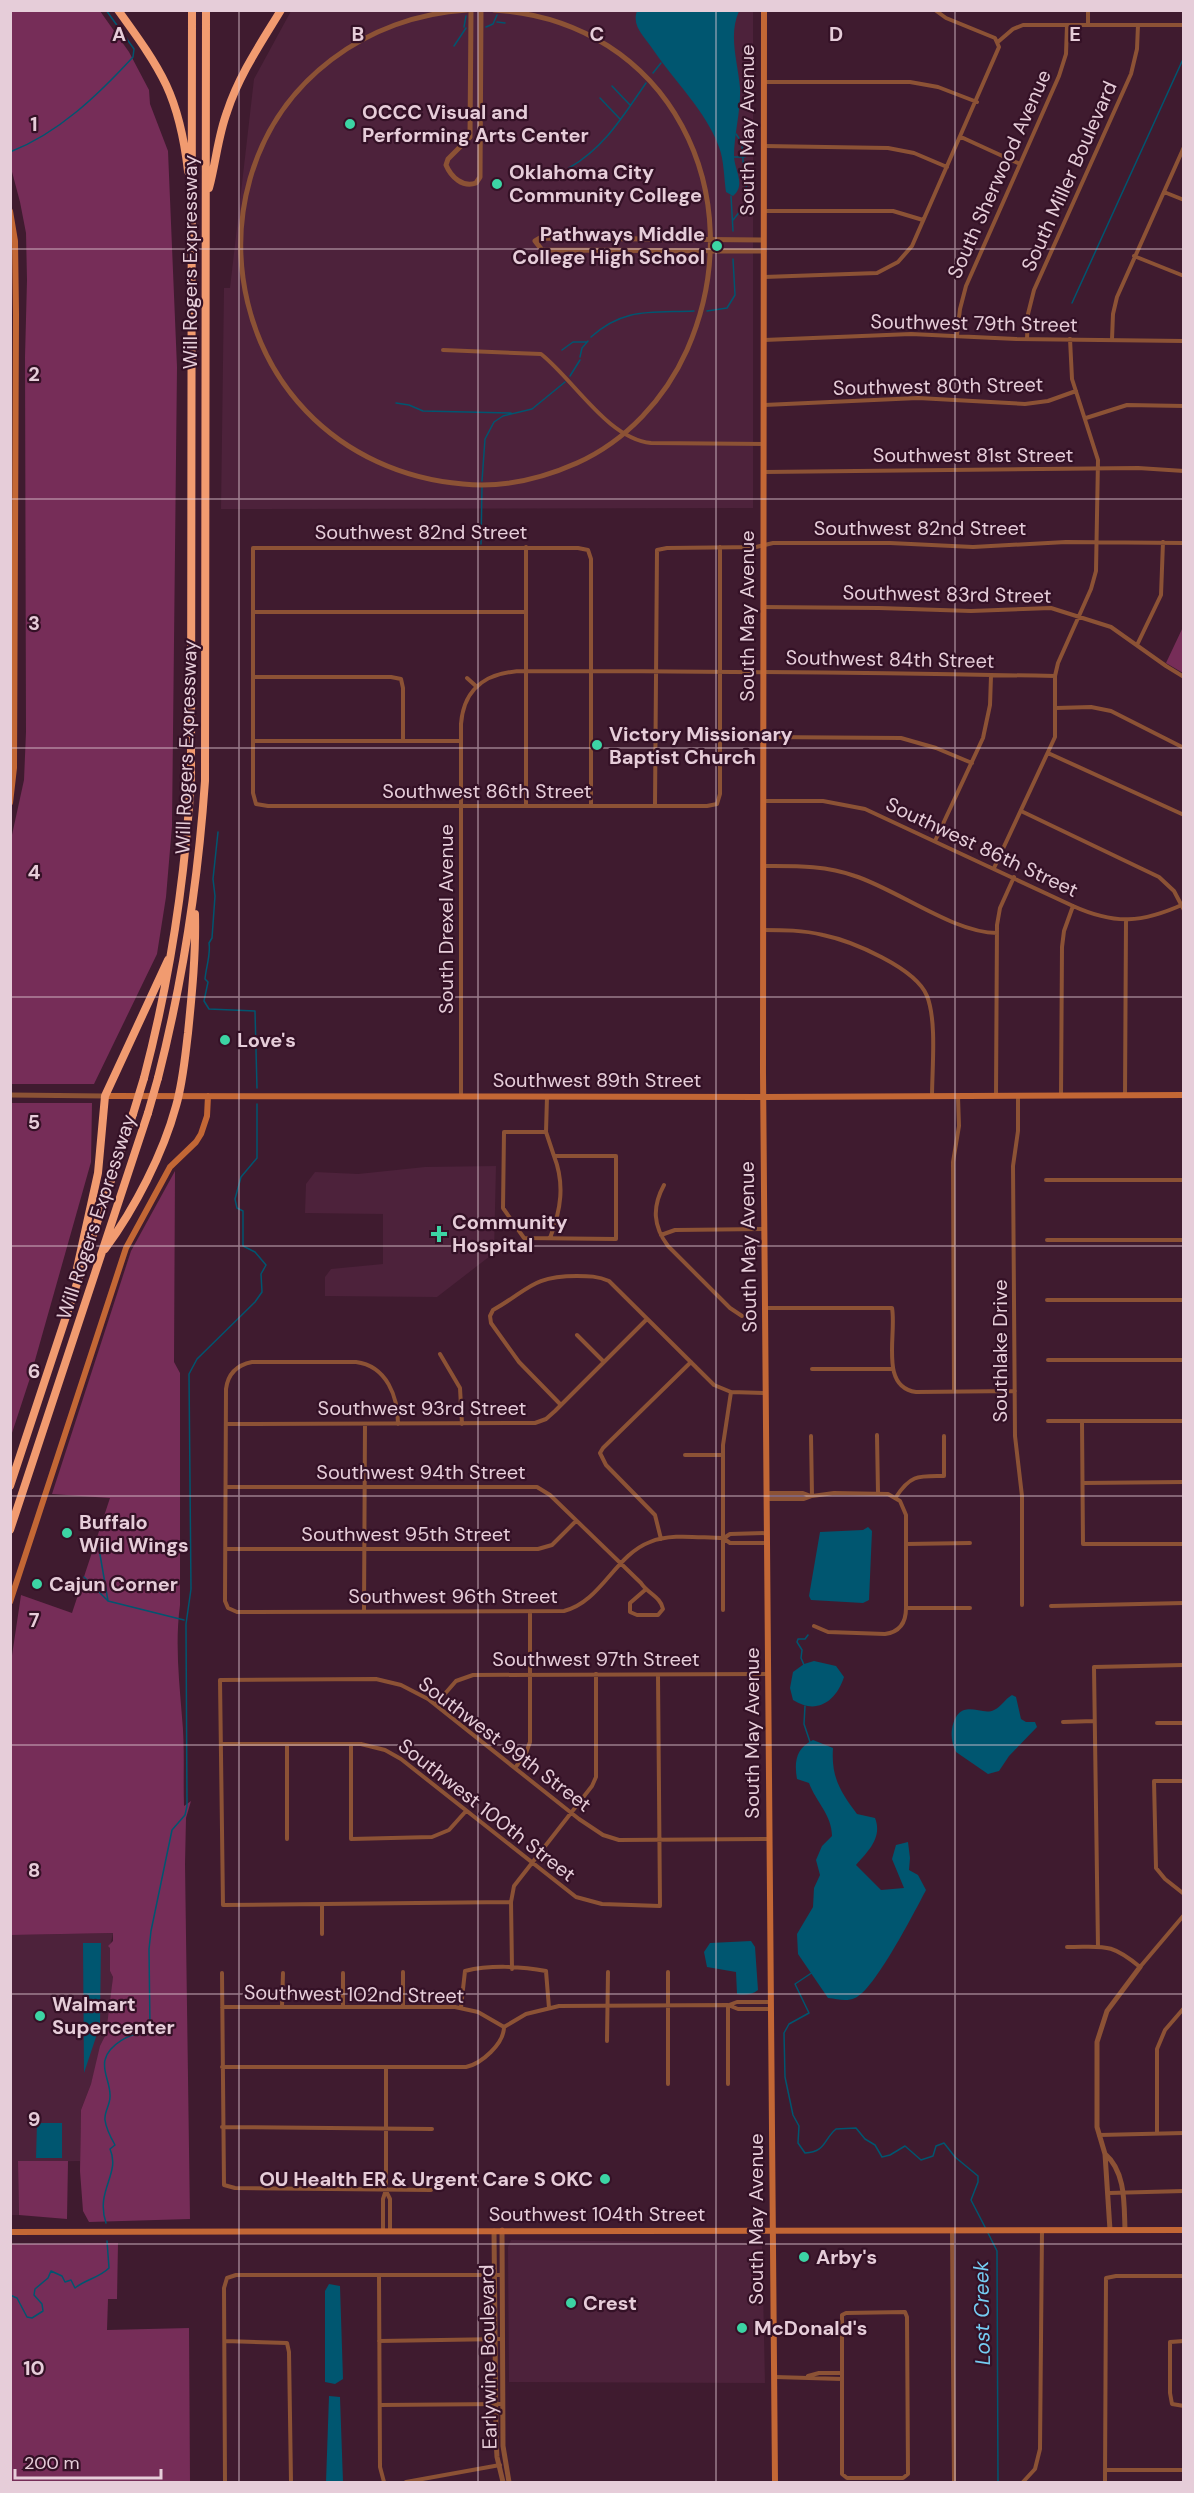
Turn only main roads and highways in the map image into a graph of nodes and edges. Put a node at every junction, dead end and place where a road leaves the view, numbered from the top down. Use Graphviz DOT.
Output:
graph roads {
  1 [pos="118,10"];
  2 [pos="192,10"];
  3 [pos="206,10"];
  4 [pos="281,10"];
  5 [pos="764,10"];
  6 [pos="206,202"];
  7 [pos="192,206"];
  8 [pos="10,211"];
  9 [pos="10,803"];
  10 [pos="195,891"];
  11 [pos="172,953"];
  12 [pos="1184,1095"];
  13 [pos="105,1096"];
  14 [pos="179,1096"];
  15 [pos="208,1096"];
  16 [pos="763,1097"];
  17 [pos="101,1255"];
  18 [pos="69,1307"];
  19 [pos="10,1486"];
  20 [pos="10,1530"];
  21 [pos="10,1602"];
  22 [pos="774,2230"];
  23 [pos="1184,2230"];
  24 [pos="10,2232"];
  25 [pos="775,2482"];
  1 -- 7 [label="highway"];
  2 -- 7 [label="highway, Will Rogers Expressway"];
  3 -- 6 [label="highway, Will Rogers Expressway"];
  4 -- 6 [label="highway"];
  5 -- 16 [label="main road, South May Avenue"];
  6 -- 10 [label="highway, Will Rogers Expressway"];
  7 -- 11 [label="highway, Will Rogers Expressway"];
  8 -- 9 [label="main road"];
  10 -- 14 [label="highway"];
  10 -- 17 [label="highway, Will Rogers Expressway, bridge"];
  11 -- 13 [label="highway"];
  11 -- 18 [label="highway, Will Rogers Expressway, bridge"];
  12 -- 16 [label="main road, Southwest 89th Street"];
  13 -- 14 [label="main road, Southwest 89th Street"];
  13 -- 18 [label="highway"];
  14 -- 15 [label="main road, Southwest 89th Street"];
  14 -- 17 [label="highway"];
  15 -- 16 [label="main road, Southwest 89th Street"];
  15 -- 21 [label="main road"];
  16 -- 22 [label="main road, South May Avenue"];
  17 -- 20 [label="highway, Will Rogers Expressway"];
  18 -- 19 [label="highway, Will Rogers Expressway"];
  22 -- 23 [label="main road, Southwest 104th Street"];
  22 -- 24 [label="main road, Southwest 104th Street"];
  22 -- 25 [label="main road, South May Avenue"];
}
